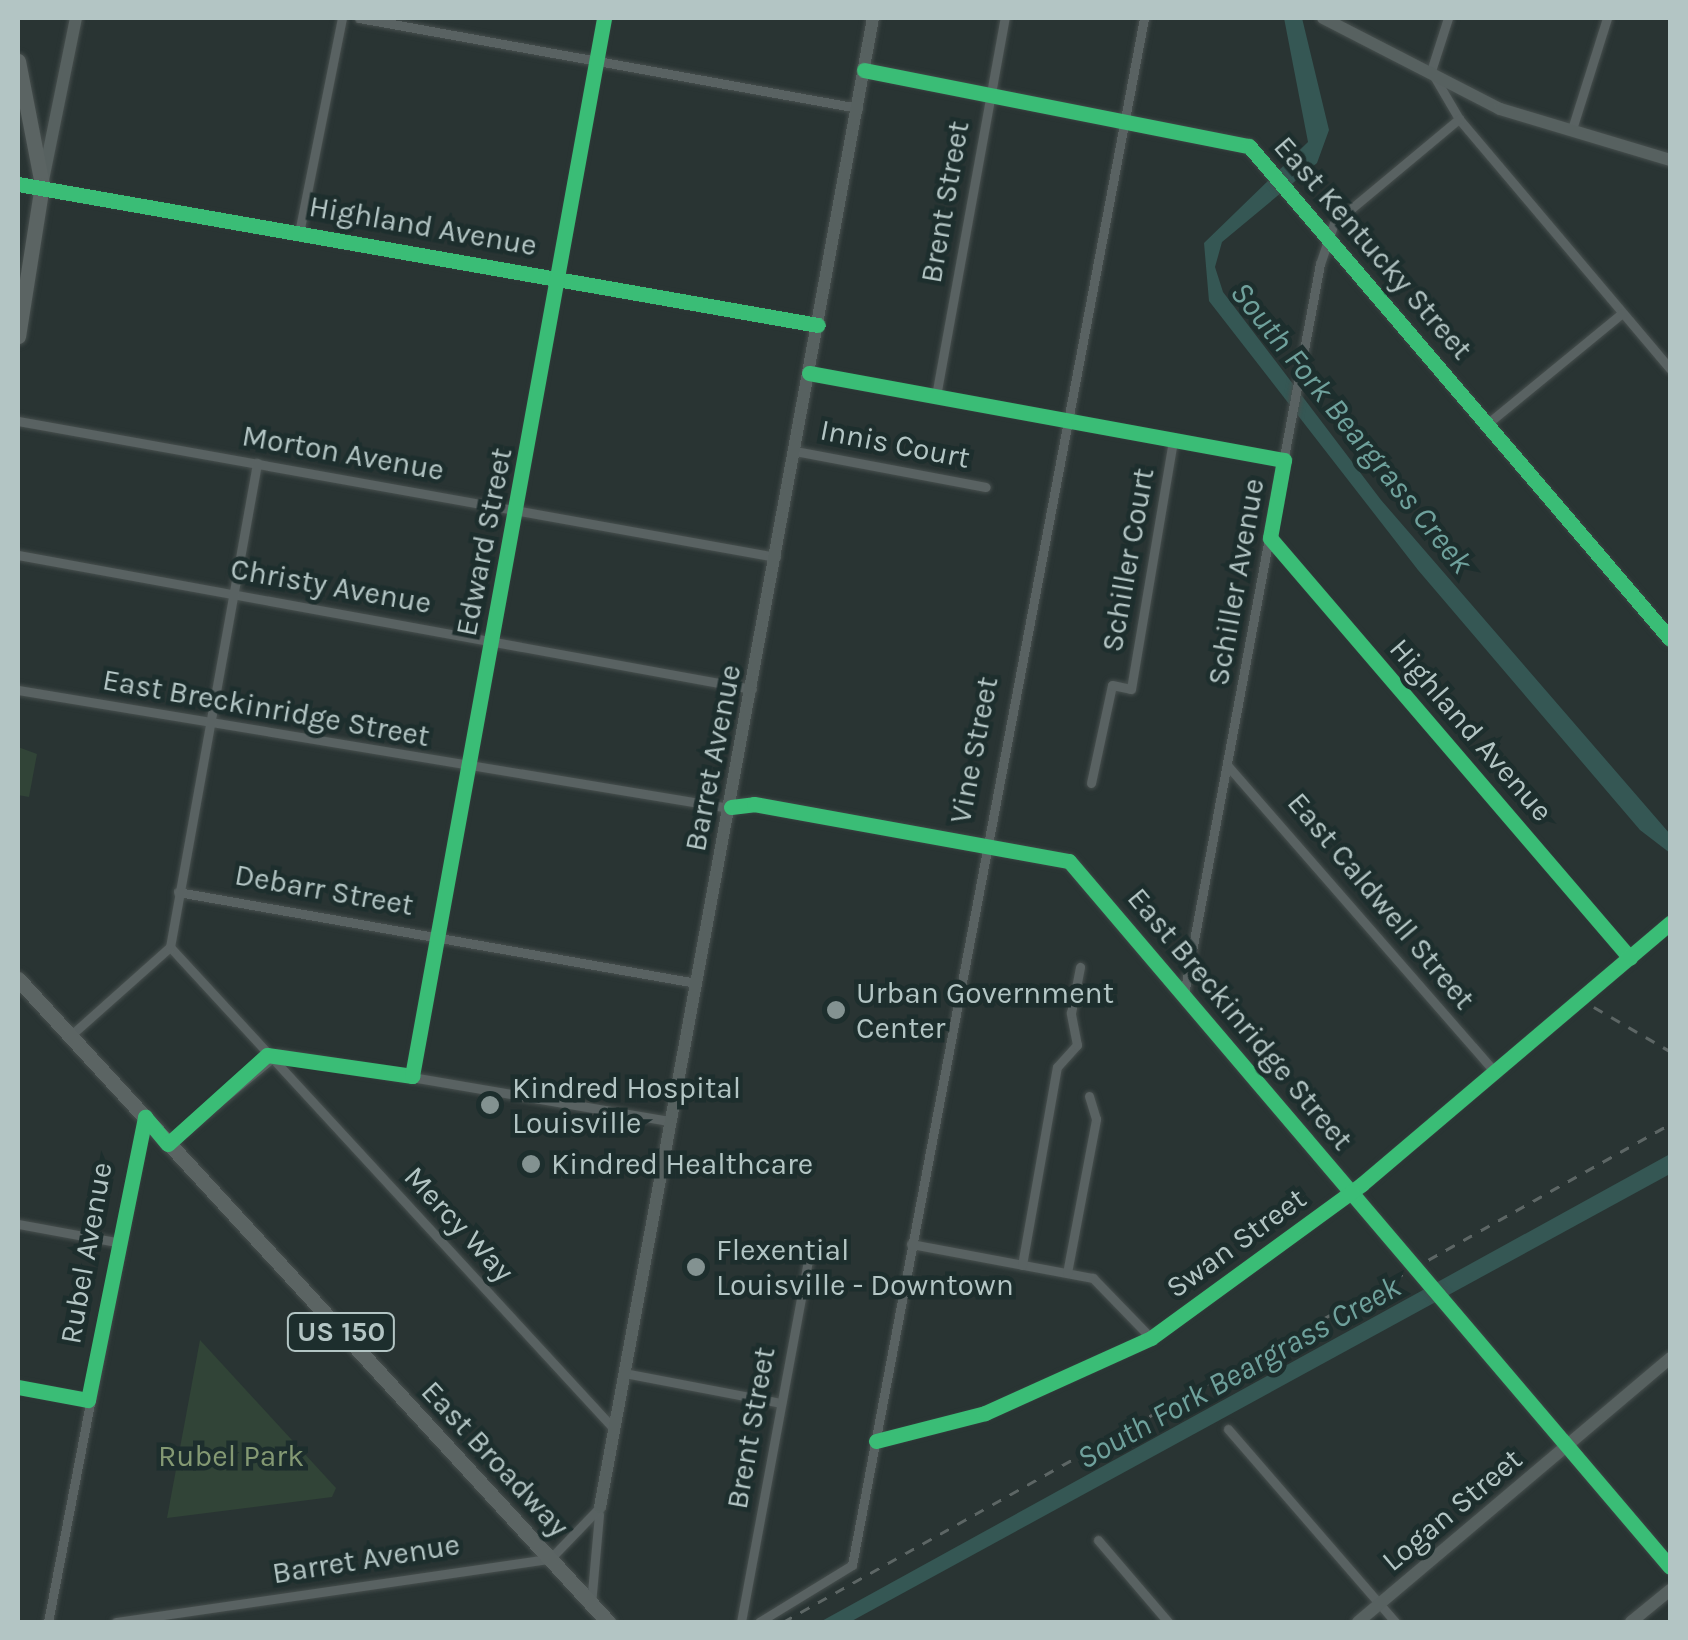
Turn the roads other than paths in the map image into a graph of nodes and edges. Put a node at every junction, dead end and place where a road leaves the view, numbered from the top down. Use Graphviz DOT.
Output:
graph roads {
  1 [pos="76,18"];
  2 [pos="342,18"];
  3 [pos="359,18"];
  4 [pos="604,18"];
  5 [pos="873,18"];
  6 [pos="1005,18"];
  7 [pos="1144,18"];
  8 [pos="1322,18"];
  9 [pos="1448,18"];
  10 [pos="1608,18"];
  11 [pos="597,59"];
  12 [pos="18,61"];
  13 [pos="864,70"];
  14 [pos="1431,71"];
  15 [pos="991,94"];
  16 [pos="858,108"];
  17 [pos="1119,117"];
  18 [pos="1459,118"];
  19 [pos="1572,130"];
  20 [pos="1670,160"];
  21 [pos="41,179"];
  22 [pos="18,184"];
  23 [pos="299,233"];
  24 [pos="1329,238"];
  25 [pos="559,278"];
  26 [pos="1622,314"];
  27 [pos="818,325"];
  28 [pos="18,336"];
  29 [pos="1670,369"];
  30 [pos="809,373"];
  31 [pos="936,396"];
  32 [pos="1064,420"];
  33 [pos="18,422"];
  34 [pos="1487,424"];
  35 [pos="1174,440"];
  36 [pos="795,451"];
  37 [pos="1284,460"];
  38 [pos="257,463"];
  39 [pos="986,487"];
  40 [pos="518,510"];
  41 [pos="1270,538"];
  42 [pos="18,555"];
  43 [pos="776,557"];
  44 [pos="233,594"];
  45 [pos="1670,639"];
  46 [pos="494,640"];
  47 [pos="752,689"];
  48 [pos="18,690"];
  49 [pos="210,723"];
  50 [pos="1227,765"];
  51 [pos="470,770"];
  52 [pos="1091,783"];
  53 [pos="730,807"];
  54 [pos="985,845"];
  55 [pos="178,892"];
  56 [pos="1670,923"];
  57 [pos="439,938"];
  58 [pos="170,947"];
  59 [pos="1630,958"];
  60 [pos="1080,967"];
  61 [pos="18,979"];
  62 [pos="696,983"];
  63 [pos="1184,994"];
  64 [pos="70,1036"];
  65 [pos="267,1055"];
  66 [pos="1494,1072"];
  67 [pos="412,1076"];
  68 [pos="1089,1096"];
  69 [pos="145,1117"];
  70 [pos="670,1121"];
  71 [pos="168,1144"];
  72 [pos="1351,1191"];
  73 [pos="18,1224"];
  74 [pos="116,1242"];
  75 [pos="811,1243"];
  76 [pos="911,1244"];
  77 [pos="1022,1264"];
  78 [pos="1066,1273"];
  79 [pos="1151,1338"];
  80 [pos="1670,1358"];
  81 [pos="624,1372"];
  82 [pos="18,1387"];
  83 [pos="88,1400"];
  84 [pos="782,1402"];
  85 [pos="613,1428"];
  86 [pos="1228,1429"];
  87 [pos="876,1440"];
  88 [pos="1565,1447"];
  89 [pos="600,1507"];
  90 [pos="1098,1540"];
  91 [pos="550,1559"];
  92 [pos="1670,1567"];
  93 [pos="1670,1590"];
  94 [pos="591,1604"];
  95 [pos="1380,1604"];
  96 [pos="48,1622"];
  97 [pos="116,1622"];
  98 [pos="608,1622"];
  99 [pos="742,1622"];
  100 [pos="759,1622"];
  101 [pos="1168,1622"];
  102 [pos="1358,1622"];
  103 [pos="1395,1622"];
  104 [pos="1631,1622"];
  1 -- 21 [label="street"];
  2 -- 23 [label="street"];
  3 -- 11 [label="street"];
  4 -- 11 [label="street, Edward Street"];
  5 -- 13 [label="street, Barret Avenue"];
  6 -- 15 [label="street, Brent Street"];
  7 -- 17 [label="street, Vine Street"];
  8 -- 14 [label="street"];
  9 -- 14 [label="street"];
  10 -- 19 [label="street"];
  11 -- 16 [label="street"];
  11 -- 25 [label="street, Edward Street"];
  12 -- 21 [label="main road"];
  13 -- 15 [label="street, East Kentucky Street"];
  13 -- 16 [label="street, Barret Avenue"];
  14 -- 18 [label="street"];
  14 -- 19 [label="street"];
  15 -- 17 [label="street, East Kentucky Street"];
  15 -- 31 [label="street, Brent Street"];
  16 -- 27 [label="street, Barret Avenue"];
  17 -- 24 [label="street, East Kentucky Street"];
  17 -- 32 [label="street, Vine Street"];
  18 -- 24 [label="street, Schiller Avenue"];
  18 -- 26 [label="street"];
  19 -- 20 [label="street"];
  21 -- 22 [label="street, Highland Avenue"];
  21 -- 23 [label="street, Highland Avenue"];
  21 -- 28 [label="main road"];
  23 -- 25 [label="street, Highland Avenue"];
  24 -- 34 [label="street, East Kentucky Street"];
  24 -- 37 [label="street, Schiller Avenue"];
  25 -- 27 [label="street, Highland Avenue"];
  25 -- 40 [label="street, Edward Street"];
  26 -- 29 [label="street"];
  26 -- 34 [label="street"];
  27 -- 30 [label="street, Barret Avenue"];
  30 -- 31 [label="street"];
  30 -- 36 [label="street, Barret Avenue"];
  31 -- 32 [label="street"];
  32 -- 35 [label="street"];
  32 -- 54 [label="street, Vine Street"];
  33 -- 38 [label="street, Morton Avenue"];
  34 -- 45 [label="street, East Kentucky Street"];
  35 -- 37 [label="street"];
  35 -- 52 [label="street, Schiller Court"];
  36 -- 39 [label="street, Innis Court"];
  36 -- 43 [label="street, Barret Avenue"];
  37 -- 41 [label="street, Schiller Avenue"];
  38 -- 40 [label="street, Morton Avenue"];
  38 -- 44 [label="street"];
  40 -- 43 [label="street, Morton Avenue"];
  40 -- 46 [label="street, Edward Street"];
  41 -- 50 [label="street, Schiller Avenue"];
  41 -- 59 [label="street, Highland Avenue"];
  42 -- 44 [label="street, Christy Avenue"];
  43 -- 47 [label="street, Barret Avenue"];
  44 -- 46 [label="street, Christy Avenue"];
  44 -- 49 [label="street"];
  46 -- 47 [label="street, Christy Avenue"];
  46 -- 51 [label="street, Edward Street"];
  47 -- 53 [label="street, Barret Avenue"];
  48 -- 49 [label="street, East Breckinridge Street"];
  49 -- 51 [label="street, East Breckinridge Street"];
  49 -- 55 [label="street"];
  50 -- 63 [label="street, Schiller Avenue"];
  50 -- 66 [label="street, East Caldwell Street"];
  51 -- 53 [label="street, East Breckinridge Street"];
  51 -- 57 [label="street, Edward Street"];
  53 -- 54 [label="street, East Breckinridge Street"];
  53 -- 62 [label="street, Barret Avenue"];
  54 -- 63 [label="street, East Breckinridge Street"];
  54 -- 76 [label="street, Vine Street"];
  55 -- 57 [label="street, Debarr Street"];
  55 -- 58 [label="street"];
  56 -- 59 [label="street, Swan Street"];
  57 -- 62 [label="street, Debarr Street"];
  57 -- 67 [label="street, Edward Street"];
  58 -- 64 [label="street"];
  58 -- 65 [label="street, Mercy Way"];
  59 -- 66 [label="street, Swan Street"];
  60 -- 77 [label="street"];
  61 -- 64 [label="main road, East Broadway / US 150"];
  62 -- 70 [label="street, Barret Avenue"];
  63 -- 72 [label="street, East Breckinridge Street"];
  64 -- 69 [label="main road, East Broadway / US 150"];
  65 -- 67 [label="street"];
  65 -- 71 [label="street"];
  65 -- 85 [label="street, Mercy Way"];
  66 -- 72 [label="street, Swan Street"];
  67 -- 70 [label="street"];
  68 -- 78 [label="street"];
  69 -- 71 [label="main road, East Broadway / US 150"];
  69 -- 74 [label="street, Rubel Avenue"];
  70 -- 81 [label="street, Barret Avenue"];
  71 -- 91 [label="main road, East Broadway / US 150"];
  72 -- 79 [label="street, Swan Street"];
  72 -- 88 [label="street, East Breckinridge Street"];
  73 -- 74 [label="street"];
  74 -- 83 [label="street, Rubel Avenue"];
  75 -- 84 [label="street, Brent Street"];
  76 -- 77 [label="street"];
  76 -- 87 [label="street, Vine Street"];
  77 -- 78 [label="street"];
  78 -- 79 [label="street"];
  79 -- 87 [label="street, Swan Street"];
  80 -- 88 [label="street, Logan Street"];
  81 -- 84 [label="street"];
  81 -- 85 [label="street, Barret Avenue"];
  82 -- 83 [label="street"];
  83 -- 96 [label="street, Rubel Avenue"];
  84 -- 99 [label="street, Brent Street"];
  85 -- 89 [label="street, Barret Avenue"];
  86 -- 95 [label="street"];
  87 -- 100 [label="street, Vine Street"];
  88 -- 92 [label="street, East Breckinridge Street"];
  88 -- 95 [label="street, Logan Street"];
  89 -- 91 [label="street"];
  89 -- 94 [label="street, Barret Avenue"];
  90 -- 101 [label="street"];
  91 -- 94 [label="main road, East Broadway / US 150"];
  91 -- 97 [label="street, Barret Avenue"];
  93 -- 104 [label="street"];
  94 -- 98 [label="main road, East Broadway / US 150"];
  95 -- 102 [label="street, Logan Street"];
  95 -- 103 [label="street"];
}
